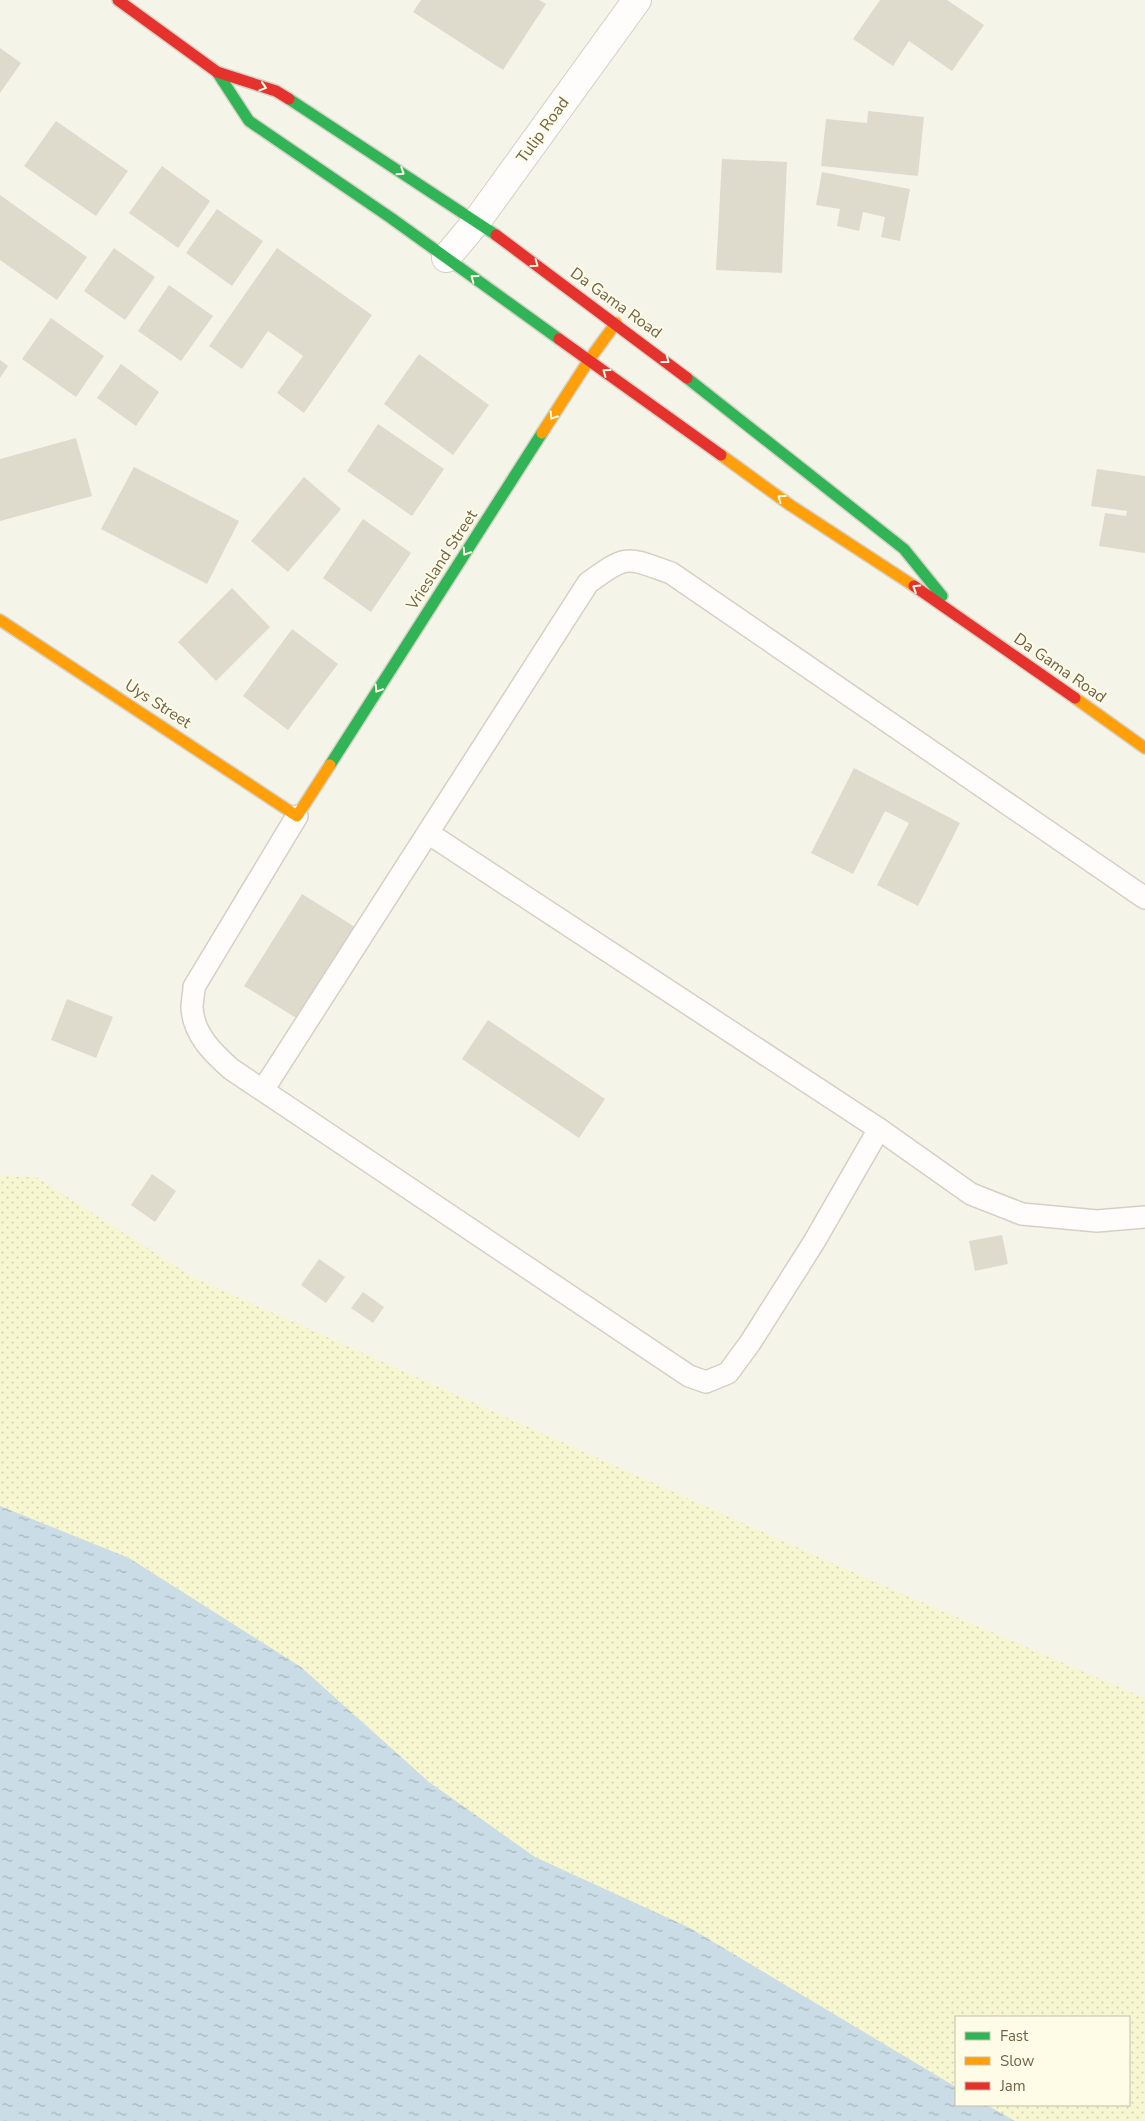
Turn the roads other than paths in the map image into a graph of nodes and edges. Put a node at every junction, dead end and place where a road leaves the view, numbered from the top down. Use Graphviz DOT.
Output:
graph roads {
  1 [pos="118,0"];
  2 [pos="637,0"];
  3 [pos="217,72"];
  4 [pos="478,221"];
  5 [pos="446,258"];
  6 [pos="616,323"];
  7 [pos="589,360"];
  8 [pos="957,614"];
  9 [pos="0,620"];
  10 [pos="1145,748"];
  11 [pos="297,816"];
  12 [pos="428,833"];
  13 [pos="1145,898"];
  14 [pos="263,1090"];
  15 [pos="879,1129"];
  16 [pos="1145,1217"];
  1 -- 3 [label="street, Da Gama Road"];
  2 -- 4 [label="street, Tulip Road"];
  3 -- 4 [label="street, Da Gama Road, one-way"];
  3 -- 5 [label="street, Da Gama Road"];
  4 -- 5 [label="street, Tulip Road"];
  4 -- 6 [label="street, Da Gama Road, one-way"];
  7 -- 5 [label="street, Da Gama Road, one-way"];
  6 -- 7 [label="street, Vriesland Street"];
  6 -- 8 [label="street, Da Gama Road, one-way"];
  8 -- 7 [label="street, Da Gama Road, one-way"];
  7 -- 11 [label="street, Vriesland Street, one-way"];
  8 -- 10 [label="street, Da Gama Road"];
  9 -- 11 [label="street, Uys Street"];
  11 -- 14 [label="lane"];
  12 -- 13 [label="lane"];
  12 -- 14 [label="lane"];
  12 -- 15 [label="lane"];
  14 -- 15 [label="lane"];
  15 -- 16 [label="lane"];
}
